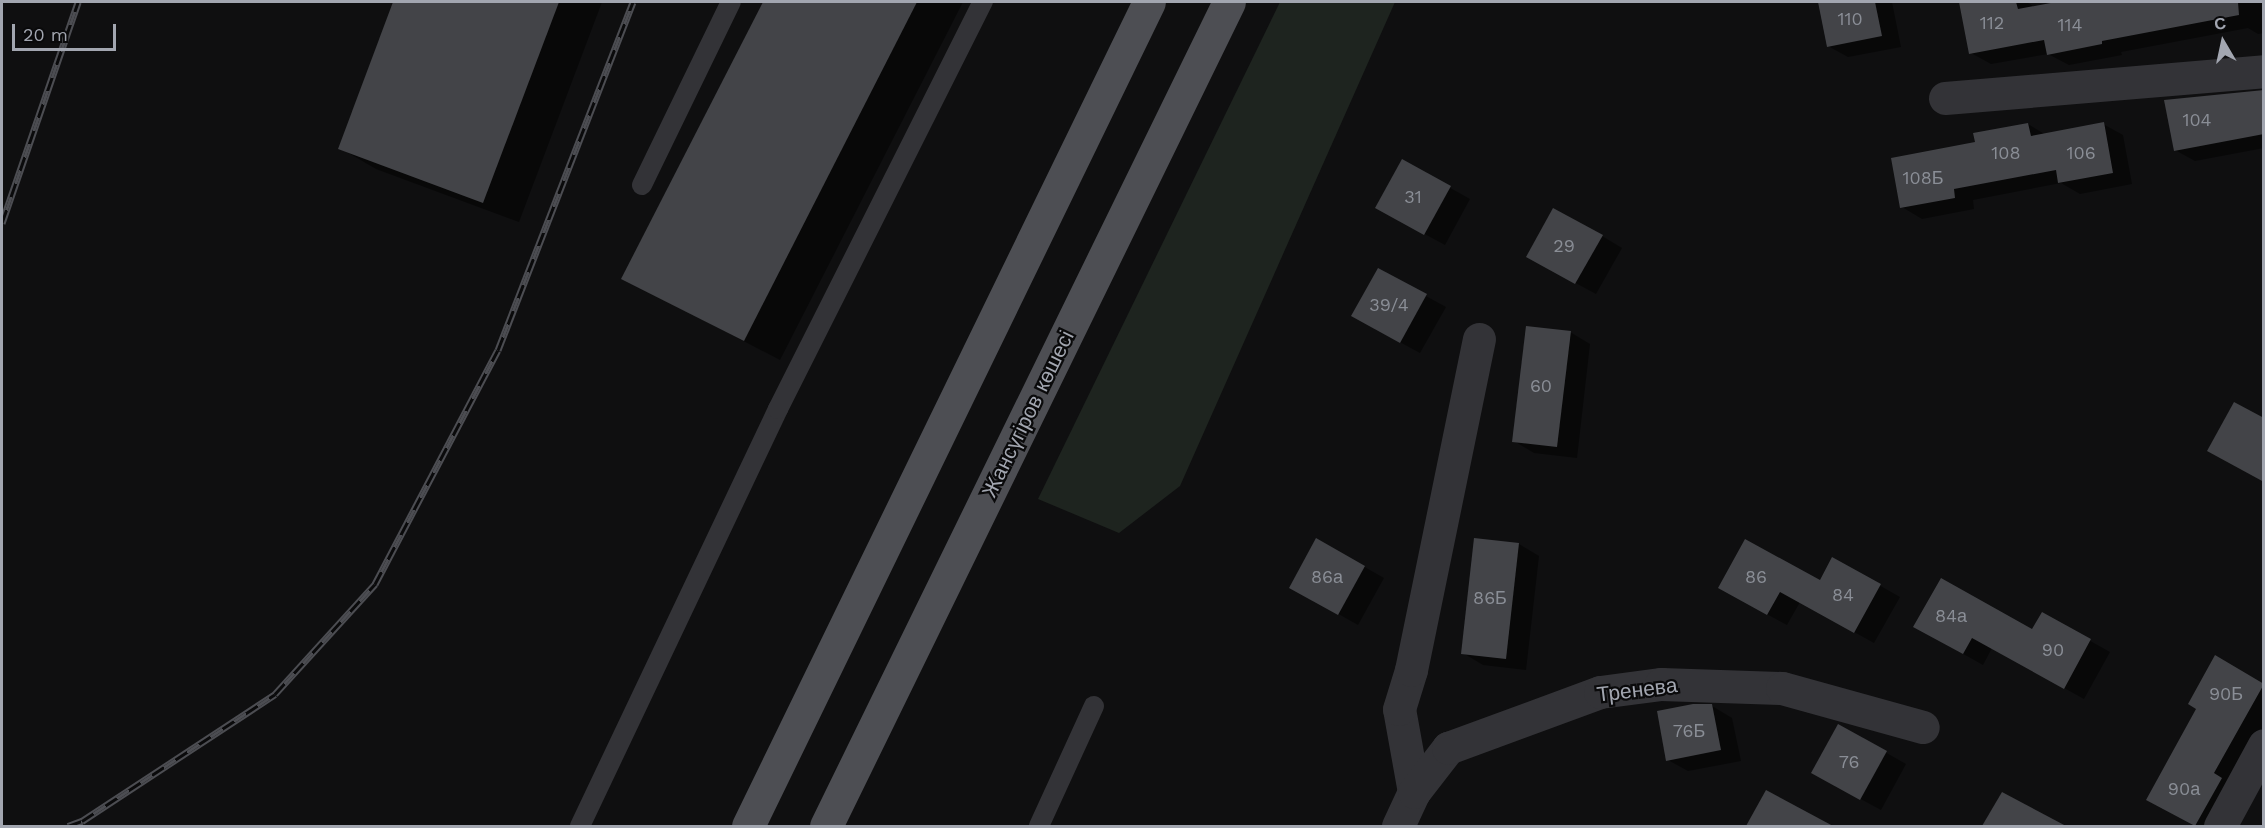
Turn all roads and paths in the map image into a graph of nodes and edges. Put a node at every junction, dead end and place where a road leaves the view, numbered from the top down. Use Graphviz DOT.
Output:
graph roads {
  1 [pos="731,2"];
  2 [pos="983,2"];
  3 [pos="1149,2"];
  4 [pos="1229,2"];
  5 [pos="2264,71"];
  6 [pos="1945,98"];
  7 [pos="642,185"];
  8 [pos="1479,339"];
  9 [pos="1094,706"];
  10 [pos="1923,726"];
  11 [pos="2264,745"];
  12 [pos="1414,792"];
  13 [pos="580,826"];
  14 [pos="748,826"];
  15 [pos="826,826"];
  16 [pos="1039,826"];
  17 [pos="1398,826"];
  18 [pos="2220,826"];
  1 -- 7 [label="lane"];
  2 -- 13 [label="lane"];
  3 -- 14 [label="main road"];
  4 -- 15 [label="main road, Жансүгіров көшесі"];
  5 -- 6 [label="street"];
  8 -- 12 [label="street"];
  9 -- 16 [label="lane"];
  10 -- 12 [label="street, Тренева"];
  11 -- 18 [label="street"];
  12 -- 17 [label="street, Тренева"];
}
